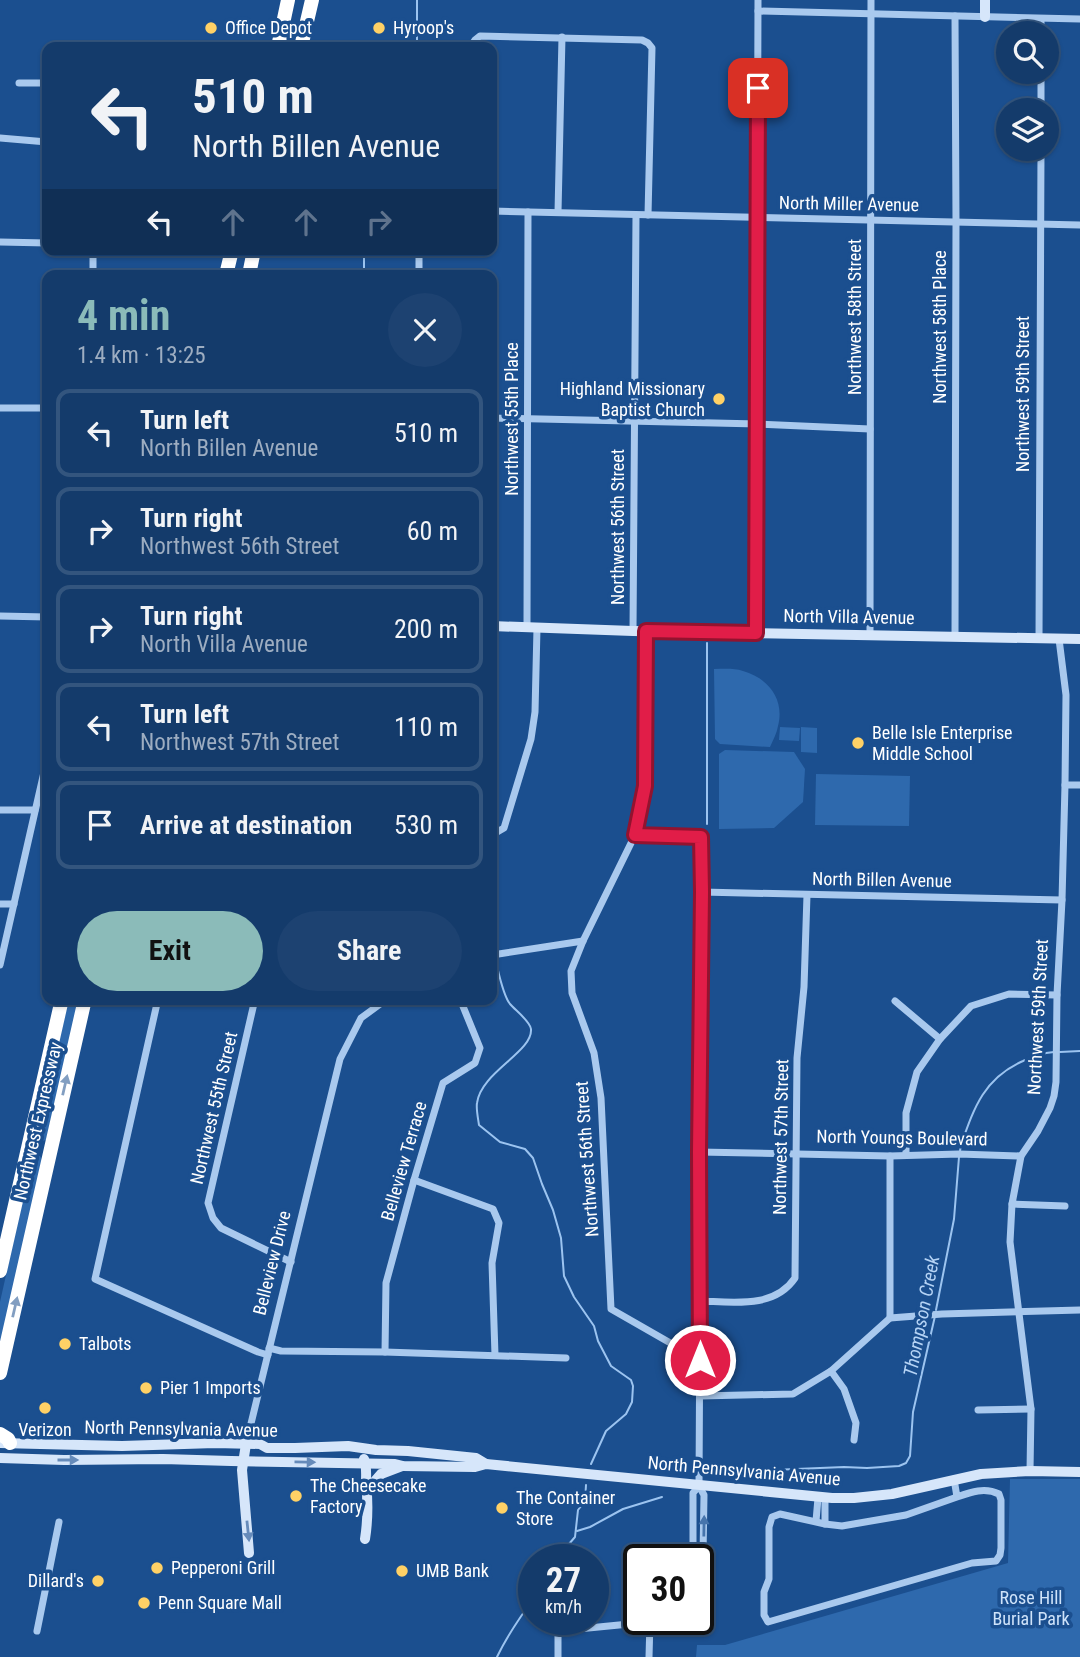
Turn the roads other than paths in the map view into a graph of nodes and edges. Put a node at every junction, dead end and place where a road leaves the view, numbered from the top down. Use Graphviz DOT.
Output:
graph roads {
  1 [pos="288,0"];
  2 [pos="312,0"];
  3 [pos="758,0"];
  4 [pos="871,0"];
  5 [pos="985,0"];
  6 [pos="758,10"];
  7 [pos="871,14"];
  8 [pos="955,16"];
  9 [pos="985,17"];
  10 [pos="1041,19"];
  11 [pos="1080,19"];
  12 [pos="562,37"];
  13 [pos="279,42"];
  14 [pos="302,42"];
  15 [pos="474,42"];
  16 [pos="19,83"];
  17 [pos="42,83"];
  18 [pos="0,138"];
  19 [pos="42,142"];
  20 [pos="1041,161"];
  21 [pos="497,211"];
  22 [pos="528,212"];
  23 [pos="558,212"];
  24 [pos="636,215"];
  25 [pos="648,215"];
  26 [pos="759,218"];
  27 [pos="872,220"];
  28 [pos="956,222"];
  29 [pos="1041,224"];
  30 [pos="1080,225"];
  31 [pos="0,242"];
  32 [pos="42,243"];
  33 [pos="0,408"];
  34 [pos="42,408"];
  35 [pos="497,418"];
  36 [pos="527,419"];
  37 [pos="635,423"];
  38 [pos="758,425"];
  39 [pos="870,429"];
  40 [pos="0,616"];
  41 [pos="42,617"];
  42 [pos="497,626"];
  43 [pos="532,627"];
  44 [pos="633,631"];
  45 [pos="646,631"];
  46 [pos="756,633"];
  47 [pos="870,634"];
  48 [pos="955,637"];
  49 [pos="1039,638"];
  50 [pos="1059,639"];
  51 [pos="1080,639"];
  52 [pos="42,780"];
  53 [pos="1065,785"];
  54 [pos="1080,785"];
  55 [pos="0,810"];
  56 [pos="35,810"];
  57 [pos="497,832"];
  58 [pos="635,835"];
  59 [pos="702,892"];
  60 [pos="807,895"];
  61 [pos="1062,900"];
  62 [pos="0,904"];
  63 [pos="14,904"];
  64 [pos="583,941"];
  65 [pos="497,955"];
  66 [pos="0,965"];
  67 [pos="1057,995"];
  68 [pos="895,1001"];
  69 [pos="61,1005"];
  70 [pos="84,1005"];
  71 [pos="157,1005"];
  72 [pos="255,1005"];
  73 [pos="379,1005"];
  74 [pos="462,1005"];
  75 [pos="940,1039"];
  76 [pos="699,1152"];
  77 [pos="795,1153"];
  78 [pos="906,1154"];
  79 [pos="890,1156"];
  80 [pos="1021,1156"];
  81 [pos="414,1180"];
  82 [pos="1012,1204"];
  83 [pos="1065,1206"];
  84 [pos="291,1262"];
  85 [pos="0,1271"];
  86 [pos="700,1301"];
  87 [pos="1080,1310"];
  88 [pos="1020,1312"];
  89 [pos="890,1318"];
  90 [pos="269,1351"];
  91 [pos="384,1352"];
  92 [pos="495,1355"];
  93 [pos="566,1358"];
  94 [pos="700,1360"];
  95 [pos="831,1371"];
  96 [pos="0,1373"];
  97 [pos="700,1396"];
  98 [pos="1031,1409"];
  99 [pos="978,1410"];
  100 [pos="4,1440"];
  101 [pos="854,1440"];
  102 [pos="246,1444"];
  103 [pos="267,1448"];
  104 [pos="358,1448"];
  105 [pos="0,1458"];
  106 [pos="244,1461"];
  107 [pos="365,1463"];
  108 [pos="486,1464"];
  109 [pos="403,1466"];
  110 [pos="1030,1471"];
  111 [pos="1080,1472"];
  112 [pos="954,1479"];
  113 [pos="699,1486"];
  114 [pos="368,1489"];
  115 [pos="957,1497"];
  116 [pos="822,1498"];
  117 [pos="59,1522"];
  118 [pos="820,1522"];
  119 [pos="365,1539"];
  120 [pos="693,1544"];
  121 [pos="703,1544"];
  122 [pos="249,1553"];
  123 [pos="623,1624"];
  124 [pos="37,1631"];
  125 [pos="650,1635"];
  126 [pos="558,1657"];
  127 [pos="649,1657"];
  1 -- 13 [label="highway"];
  2 -- 14 [label="highway"];
  3 -- 6 [label="street"];
  4 -- 7 [label="street, Northwest 58th Street"];
  5 -- 9 [label="main road"];
  6 -- 7 [label="street"];
  6 -- 26 [label="street"];
  7 -- 8 [label="street"];
  7 -- 27 [label="street, Northwest 58th Street"];
  8 -- 9 [label="street"];
  8 -- 28 [label="street, Northwest 58th Place"];
  9 -- 10 [label="street"];
  10 -- 11 [label="street"];
  12 -- 15 [label="street"];
  12 -- 23 [label="street"];
  12 -- 25 [label="street"];
  16 -- 17 [label="street"];
  18 -- 19 [label="street"];
  20 -- 29 [label="street, Northwest 59th Street"];
  21 -- 22 [label="street, North Miller Avenue"];
  22 -- 23 [label="street, North Miller Avenue"];
  22 -- 36 [label="street, Northwest 55th Place"];
  23 -- 24 [label="street, North Miller Avenue"];
  24 -- 25 [label="street, North Miller Avenue"];
  24 -- 37 [label="street, Northwest 56th Street"];
  25 -- 26 [label="street, North Miller Avenue"];
  26 -- 27 [label="street, North Miller Avenue"];
  26 -- 38 [label="street"];
  27 -- 28 [label="street, North Miller Avenue"];
  27 -- 39 [label="street, Northwest 58th Street"];
  28 -- 29 [label="street, North Miller Avenue"];
  28 -- 48 [label="street, Northwest 58th Place"];
  29 -- 30 [label="street, North Miller Avenue"];
  29 -- 49 [label="street, Northwest 59th Street"];
  31 -- 32 [label="street"];
  33 -- 34 [label="street"];
  35 -- 36 [label="street"];
  36 -- 37 [label="street"];
  36 -- 43 [label="street, Northwest 55th Place"];
  37 -- 38 [label="street"];
  37 -- 44 [label="street, Northwest 56th Street"];
  38 -- 39 [label="street"];
  38 -- 46 [label="street"];
  39 -- 47 [label="street, Northwest 58th Street"];
  40 -- 41 [label="street"];
  42 -- 43 [label="main road, North Villa Avenue"];
  43 -- 44 [label="main road, North Villa Avenue"];
  43 -- 57 [label="street, Northwest 55th Place"];
  44 -- 45 [label="main road, North Villa Avenue"];
  45 -- 46 [label="main road, North Villa Avenue"];
  45 -- 58 [label="street, Northwest 56th Street"];
  46 -- 47 [label="main road, North Villa Avenue"];
  47 -- 48 [label="main road, North Villa Avenue"];
  48 -- 49 [label="main road, North Villa Avenue"];
  49 -- 50 [label="main road, North Villa Avenue"];
  50 -- 51 [label="main road, North Villa Avenue"];
  50 -- 53 [label="street, Northwest 59th Street"];
  52 -- 56 [label="street"];
  53 -- 54 [label="street"];
  53 -- 61 [label="street, Northwest 59th Street"];
  55 -- 56 [label="street"];
  56 -- 63 [label="street"];
  58 -- 59 [label="street"];
  58 -- 64 [label="street, Northwest 56th Street"];
  59 -- 60 [label="street, North Billen Avenue"];
  59 -- 76 [label="street"];
  60 -- 61 [label="street, North Billen Avenue"];
  60 -- 77 [label="street, Northwest 57th Street"];
  61 -- 67 [label="street, Northwest 59th Street"];
  62 -- 63 [label="street"];
  63 -- 66 [label="street"];
  64 -- 65 [label="street"];
  64 -- 94 [label="street, Northwest 56th Street"];
  67 -- 75 [label="street"];
  67 -- 80 [label="street, Northwest 59th Street"];
  68 -- 75 [label="street"];
  69 -- 85 [label="highway, Northwest Expressway"];
  96 -- 70 [label="highway, Northwest Expressway, one-way"];
  71 -- 90 [label="street"];
  72 -- 84 [label="street, Northwest 55th Street"];
  73 -- 84 [label="street, Belleview Drive"];
  74 -- 81 [label="street, Belleview Terrace"];
  75 -- 78 [label="street"];
  76 -- 77 [label="street, North Youngs Boulevard"];
  76 -- 86 [label="street"];
  77 -- 79 [label="street, North Youngs Boulevard"];
  77 -- 86 [label="street, Northwest 57th Street"];
  78 -- 79 [label="street, North Youngs Boulevard"];
  78 -- 80 [label="street, North Youngs Boulevard"];
  79 -- 89 [label="street"];
  80 -- 82 [label="street, Northwest 59th Street"];
  81 -- 91 [label="street, Belleview Terrace"];
  81 -- 92 [label="street"];
  82 -- 83 [label="street"];
  82 -- 88 [label="street, Northwest 59th Street"];
  84 -- 90 [label="street, Belleview Drive"];
  86 -- 94 [label="street"];
  87 -- 88 [label="street"];
  88 -- 89 [label="street"];
  88 -- 98 [label="street, Northwest 59th Street"];
  89 -- 95 [label="street"];
  90 -- 91 [label="street"];
  90 -- 102 [label="street, Belleview Drive"];
  91 -- 92 [label="street"];
  92 -- 93 [label="street"];
  94 -- 97 [label="street"];
  95 -- 97 [label="street"];
  95 -- 101 [label="street"];
  97 -- 113 [label="street"];
  98 -- 99 [label="street"];
  98 -- 110 [label="street, Northwest 59th Street"];
  100 -- 102 [label="main road, North Pennsylvania Avenue"];
  102 -- 103 [label="main road, North Pennsylvania Avenue"];
  102 -- 106 [label="main road, Belleview Drive"];
  103 -- 104 [label="main road, North Pennsylvania Avenue"];
  103 -- 106 [label="main road"];
  104 -- 107 [label="main road"];
  104 -- 108 [label="main road, North Pennsylvania Avenue"];
  105 -- 106 [label="main road, North Pennsylvania Avenue, one-way"];
  106 -- 107 [label="main road, North Pennsylvania Avenue, one-way"];
  106 -- 122 [label="main road, Belleview Drive, one-way"];
  107 -- 109 [label="main road, North Pennsylvania Avenue"];
  107 -- 114 [label="main road"];
  108 -- 109 [label="main road, North Pennsylvania Avenue"];
  108 -- 113 [label="main road, North Pennsylvania Avenue"];
  109 -- 114 [label="main road"];
  110 -- 111 [label="main road, North Pennsylvania Avenue"];
  110 -- 112 [label="main road, North Pennsylvania Avenue"];
  112 -- 115 [label="street"];
  112 -- 116 [label="main road, North Pennsylvania Avenue"];
  113 -- 116 [label="main road, North Pennsylvania Avenue"];
  113 -- 120 [label="street"];
  121 -- 113 [label="street, one-way"];
  114 -- 119 [label="main road"];
  115 -- 118 [label="street"];
  115 -- 118 [label="street"];
  116 -- 118 [label="street"];
  117 -- 124 [label="street"];
  123 -- 126 [label="street"];
  125 -- 127 [label="street"];
}
